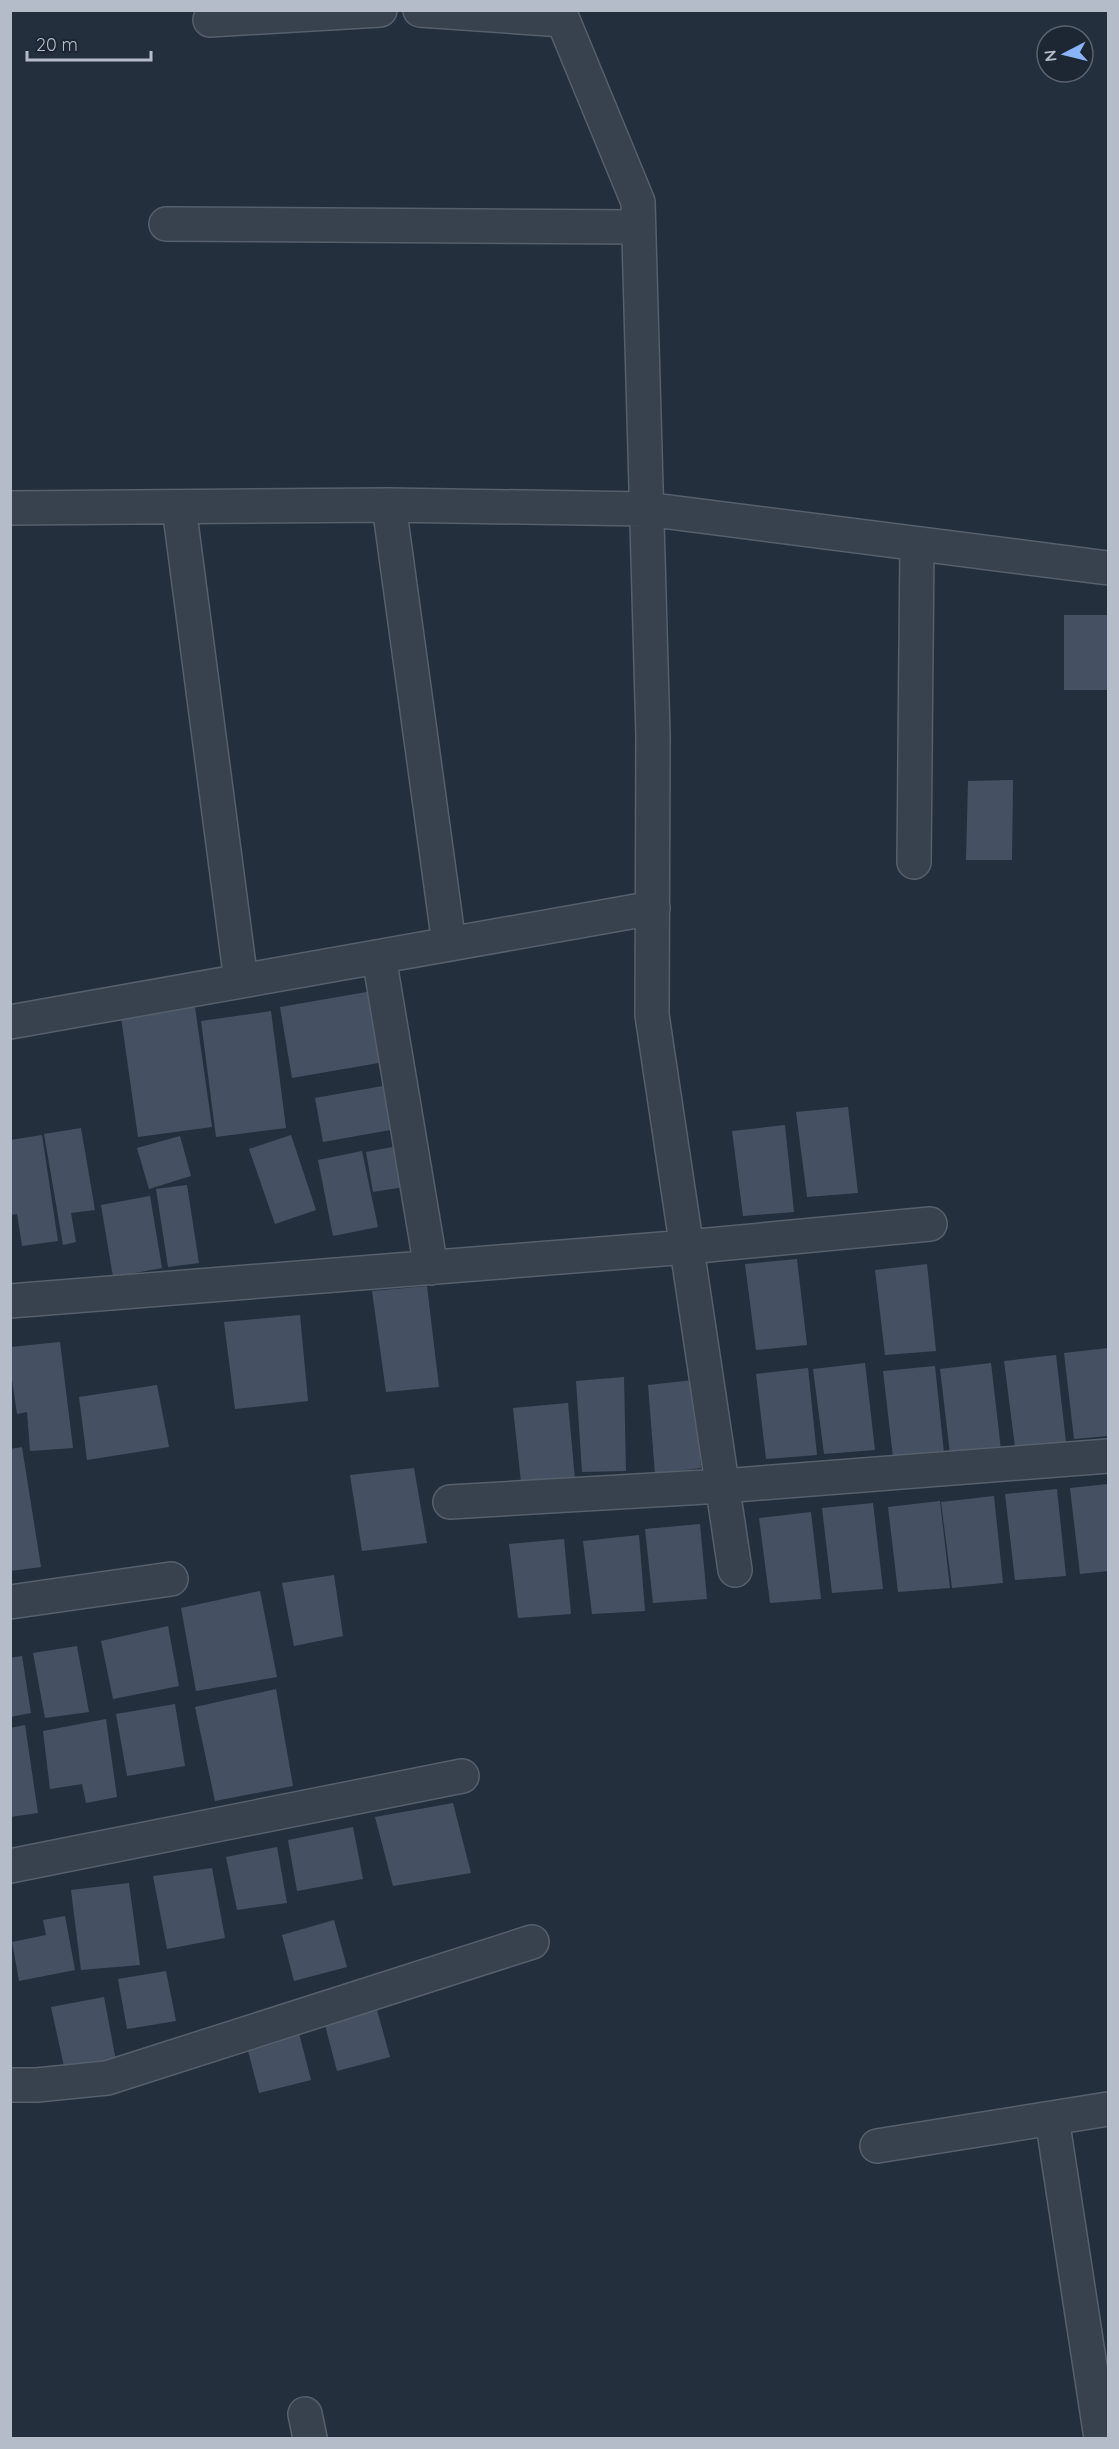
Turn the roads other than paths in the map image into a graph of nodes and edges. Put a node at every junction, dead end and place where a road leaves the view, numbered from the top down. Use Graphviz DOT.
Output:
graph roads {
  1 [pos="380,10"];
  2 [pos="420,10"];
  3 [pos="210,20"];
  4 [pos="166,224"];
  5 [pos="638,227"];
  6 [pos="389,505"];
  7 [pos="179,507"];
  8 [pos="10,508"];
  9 [pos="646,509"];
  10 [pos="917,544"];
  11 [pos="1108,568"];
  12 [pos="914,862"];
  13 [pos="653,908"];
  14 [pos="449,944"];
  15 [pos="379,957"];
  16 [pos="241,981"];
  17 [pos="10,1022"];
  18 [pos="930,1224"];
  19 [pos="687,1247"];
  20 [pos="431,1268"];
  21 [pos="10,1301"];
  22 [pos="1108,1456"];
  23 [pos="722,1486"];
  24 [pos="450,1502"];
  25 [pos="735,1570"];
  26 [pos="171,1579"];
  27 [pos="10,1602"];
  28 [pos="462,1776"];
  29 [pos="10,1866"];
  30 [pos="532,1942"];
  31 [pos="10,2085"];
  32 [pos="1108,2109"];
  33 [pos="1052,2118"];
  34 [pos="877,2146"];
  35 [pos="1101,2439"];
  1 -- 3 [label="street"];
  2 -- 5 [label="street"];
  4 -- 5 [label="street"];
  5 -- 9 [label="street"];
  6 -- 7 [label="street"];
  6 -- 9 [label="street"];
  6 -- 14 [label="street"];
  7 -- 8 [label="street"];
  7 -- 16 [label="street"];
  9 -- 10 [label="street"];
  9 -- 13 [label="street"];
  10 -- 11 [label="street"];
  10 -- 12 [label="street"];
  13 -- 14 [label="street"];
  13 -- 19 [label="street"];
  14 -- 15 [label="street"];
  15 -- 16 [label="street"];
  15 -- 20 [label="street"];
  16 -- 17 [label="street"];
  18 -- 19 [label="street"];
  19 -- 20 [label="street"];
  19 -- 23 [label="street"];
  20 -- 21 [label="street"];
  22 -- 23 [label="street"];
  23 -- 24 [label="street"];
  23 -- 25 [label="street"];
  26 -- 27 [label="street"];
  28 -- 29 [label="street"];
  30 -- 31 [label="street"];
  32 -- 33 [label="street"];
  33 -- 34 [label="street"];
  33 -- 35 [label="street"];
}
